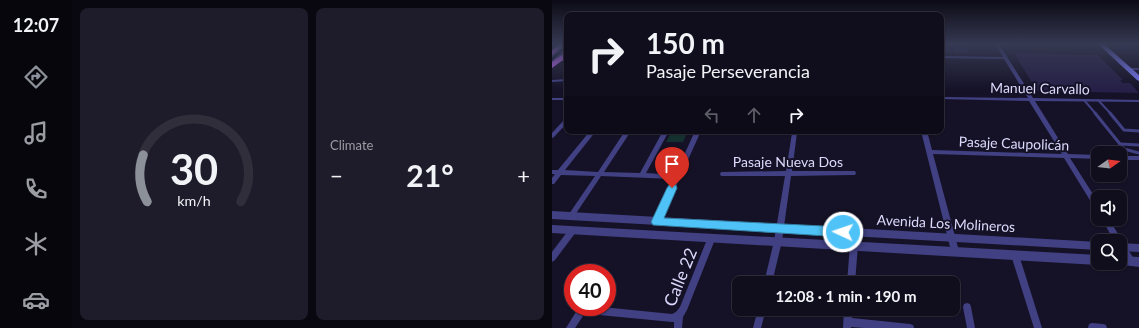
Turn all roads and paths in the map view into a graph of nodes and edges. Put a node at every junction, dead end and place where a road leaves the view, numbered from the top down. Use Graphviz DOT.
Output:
graph roads {
  1 [pos="1007,59"];
  2 [pos="1118,59"];
  3 [pos="563,60"];
  4 [pos="552,66"];
  5 [pos="1128,69"];
  6 [pos="1139,69"];
  7 [pos="1139,79"];
  8 [pos="564,80"];
  9 [pos="552,81"];
  10 [pos="944,98"];
  11 [pos="564,99"];
  12 [pos="553,100"];
  13 [pos="1032,100"];
  14 [pos="1084,100"];
  15 [pos="1098,100"];
  16 [pos="1139,101"];
  17 [pos="564,123"];
  18 [pos="1139,131"];
  19 [pos="591,134"];
  20 [pos="626,134"];
  21 [pos="664,134"];
  22 [pos="697,134"];
  23 [pos="795,134"];
  24 [pos="925,134"];
  25 [pos="552,136"];
  26 [pos="1120,144"];
  27 [pos="1139,145"];
  28 [pos="930,152"];
  29 [pos="1139,152"];
  30 [pos="1066,156"];
  31 [pos="1091,157"];
  32 [pos="1127,158"];
  33 [pos="1139,158"];
  34 [pos="552,172"];
  35 [pos="560,172"];
  36 [pos="789,173"];
  37 [pos="853,173"];
  38 [pos="599,174"];
  39 [pos="723,174"];
  40 [pos="642,175"];
  41 [pos="677,176"];
  42 [pos="552,182"];
  43 [pos="1091,197"];
  44 [pos="552,215"];
  45 [pos="571,216"];
  46 [pos="657,222"];
  47 [pos="552,229"];
  48 [pos="780,229"];
  49 [pos="573,230"];
  50 [pos="712,237"];
  51 [pos="952,238"];
  52 [pos="778,241"];
  53 [pos="854,245"];
  54 [pos="1091,246"];
  55 [pos="1127,246"];
  56 [pos="1139,248"];
  57 [pos="955,251"];
  58 [pos="1127,253"];
  59 [pos="1015,255"];
  60 [pos="552,258"];
  61 [pos="1091,260"];
  62 [pos="1135,262"];
  63 [pos="770,276"];
  64 [pos="852,276"];
  65 [pos="967,307"];
  66 [pos="616,313"];
  67 [pos="576,316"];
  68 [pos="679,316"];
  69 [pos="760,316"];
  70 [pos="847,325"];
  71 [pos="1092,327"];
  72 [pos="570,328"];
  73 [pos="678,328"];
  74 [pos="757,328"];
  75 [pos="910,328"];
  76 [pos="970,328"];
  77 [pos="1038,328"];
  78 [pos="1103,328"];
  1 -- 13 [label="street"];
  2 -- 5 [label="main road"];
  3 -- 4 [label="main road"];
  5 -- 6 [label="street"];
  5 -- 7 [label="main road"];
  8 -- 9 [label="street"];
  10 -- 13 [label="street, Manuel Carvallo"];
  11 -- 12 [label="street"];
  13 -- 14 [label="street, Manuel Carvallo"];
  13 -- 30 [label="street"];
  14 -- 15 [label="street, Manuel Carvallo"];
  14 -- 26 [label="lane"];
  15 -- 16 [label="street, Manuel Carvallo"];
  15 -- 18 [label="lane"];
  17 -- 25 [label="street"];
  19 -- 35 [label="street"];
  20 -- 38 [label="street"];
  21 -- 40 [label="street"];
  22 -- 41 [label="street"];
  23 -- 36 [label="street"];
  24 -- 28 [label="street"];
  26 -- 27 [label="lane"];
  26 -- 29 [label="lane"];
  28 -- 30 [label="street, Pasaje Caupolicán"];
  28 -- 51 [label="street"];
  30 -- 31 [label="street, Pasaje Caupolicán"];
  30 -- 43 [label="street"];
  32 -- 33 [label="street"];
  34 -- 35 [label="street"];
  35 -- 38 [label="street"];
  35 -- 42 [label="street"];
  36 -- 37 [label="street, Pasaje Nueva Dos"];
  36 -- 39 [label="street, Pasaje Nueva Dos"];
  36 -- 48 [label="street"];
  38 -- 40 [label="street"];
  38 -- 45 [label="street"];
  40 -- 41 [label="street"];
  41 -- 46 [label="street"];
  44 -- 45 [label="street, Avenida Los Molineros"];
  45 -- 46 [label="street, Avenida Los Molineros"];
  46 -- 48 [label="street, Avenida Los Molineros"];
  47 -- 49 [label="street, Avenida Los Molineros"];
  48 -- 51 [label="street, Avenida Los Molineros"];
  48 -- 52 [label="street"];
  49 -- 50 [label="street, Avenida Los Molineros"];
  49 -- 60 [label="street"];
  50 -- 52 [label="street, Avenida Los Molineros"];
  50 -- 68 [label="street, Calle 22"];
  51 -- 54 [label="street, Avenida Los Molineros"];
  51 -- 57 [label="street"];
  52 -- 53 [label="street, Avenida Los Molineros"];
  52 -- 63 [label="street"];
  53 -- 57 [label="street, Avenida Los Molineros"];
  53 -- 64 [label="street"];
  55 -- 56 [label="street"];
  57 -- 59 [label="street, Avenida Los Molineros"];
  58 -- 62 [label="street"];
  59 -- 61 [label="street, Avenida Los Molineros"];
  59 -- 77 [label="street"];
  65 -- 76 [label="street"];
  66 -- 68 [label="street"];
  67 -- 72 [label="street"];
  68 -- 73 [label="street, Calle 22"];
  69 -- 74 [label="street"];
  70 -- 75 [label="street"];
  71 -- 78 [label="street"];
}
